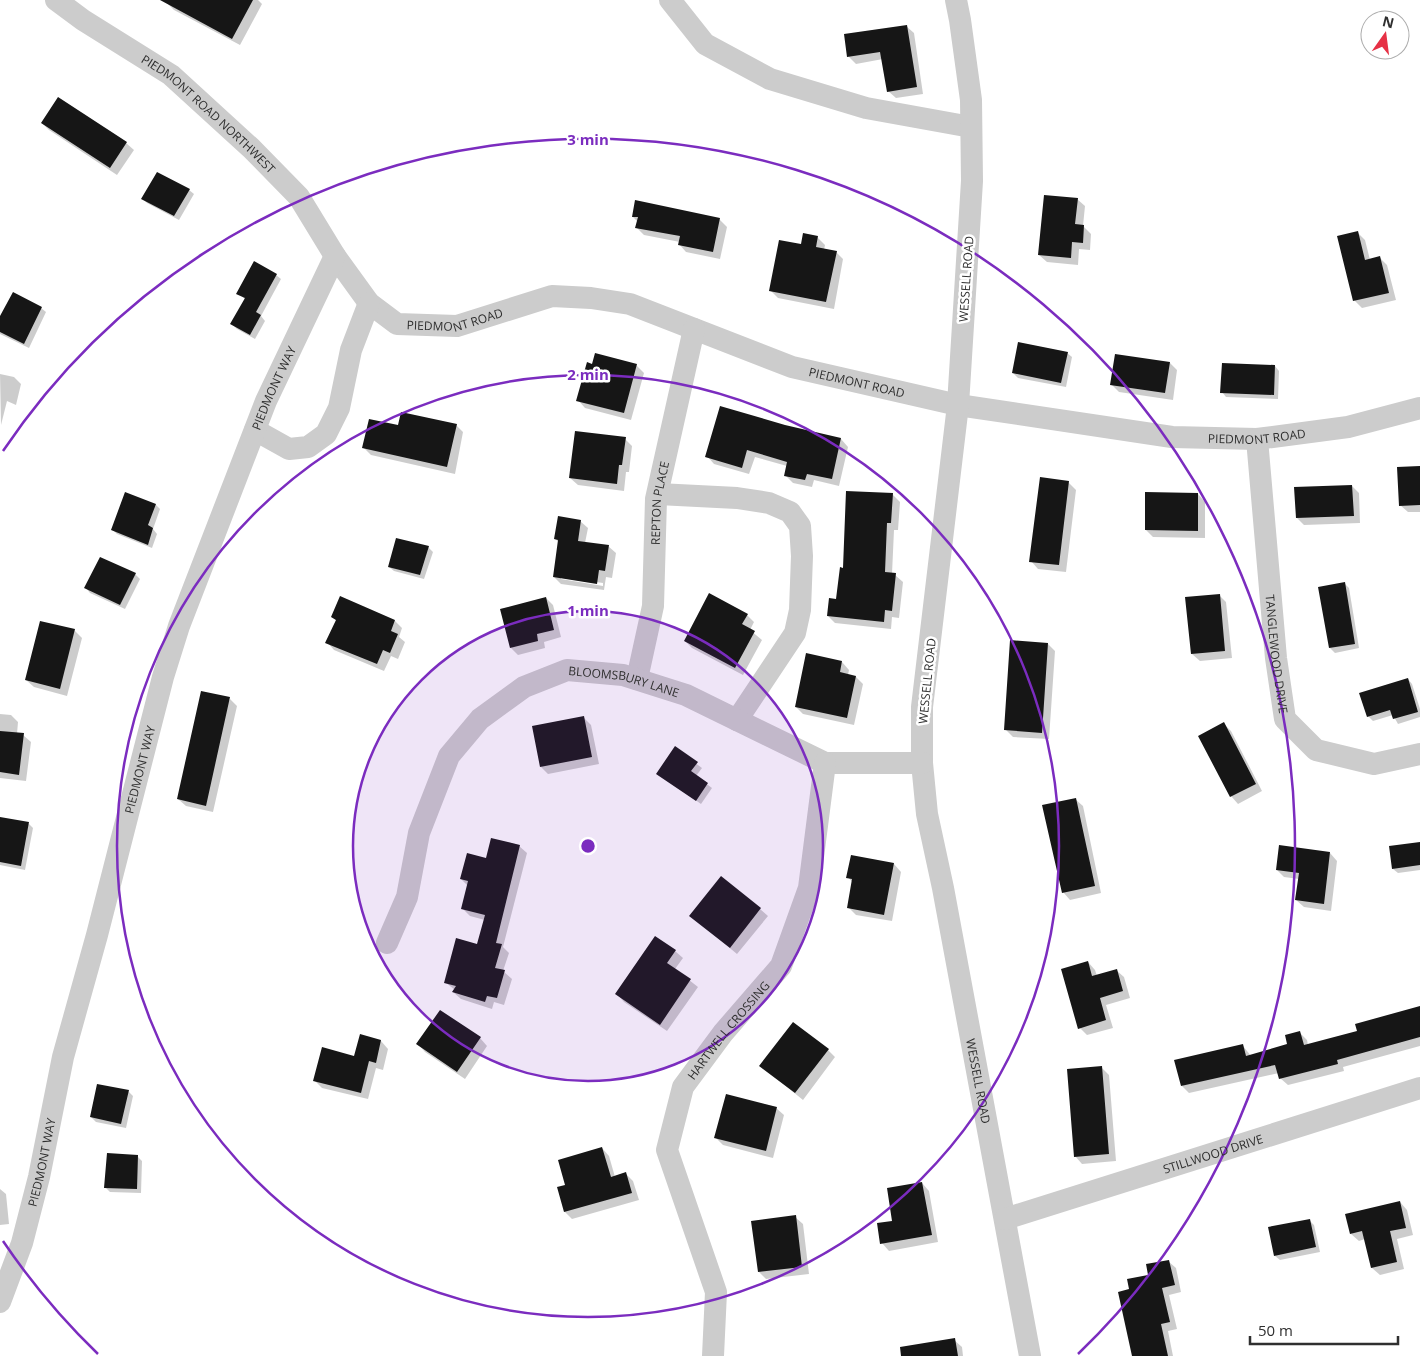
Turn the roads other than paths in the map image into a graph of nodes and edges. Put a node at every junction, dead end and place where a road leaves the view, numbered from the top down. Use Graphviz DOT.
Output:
graph roads {
  1 [pos="56,0"];
  2 [pos="670,0"];
  3 [pos="956,0"];
  4 [pos="971,127"];
  5 [pos="335,256"];
  6 [pos="369,303"];
  7 [pos="694,329"];
  8 [pos="958,405"];
  9 [pos="1420,408"];
  10 [pos="255,430"];
  11 [pos="1256,439"];
  12 [pos="658,494"];
  13 [pos="637,679"];
  14 [pos="737,720"];
  15 [pos="1420,754"];
  16 [pos="825,763"];
  17 [pos="922,764"];
  18 [pos="387,943"];
  19 [pos="1420,1088"];
  20 [pos="1005,1219"];
  21 [pos="0,1302"];
  22 [pos="713,1356"];
  23 [pos="1030,1356"];
  1 -- 5 [label="street, PIEDMONT ROAD NORTHWEST"];
  2 -- 4 [label="street"];
  3 -- 4 [label="street, WESSELL ROAD"];
  4 -- 8 [label="street, WESSELL ROAD"];
  5 -- 6 [label="street, PIEDMONT ROAD"];
  5 -- 10 [label="street, PIEDMONT WAY"];
  6 -- 7 [label="street, PIEDMONT ROAD"];
  6 -- 10 [label="street"];
  7 -- 8 [label="street, PIEDMONT ROAD"];
  7 -- 12 [label="street, REPTON PLACE"];
  8 -- 11 [label="street, PIEDMONT ROAD"];
  8 -- 17 [label="street, WESSELL ROAD"];
  9 -- 11 [label="street, PIEDMONT ROAD"];
  10 -- 21 [label="street, PIEDMONT WAY"];
  11 -- 15 [label="street, TANGLEWOOD DRIVE"];
  12 -- 13 [label="street, REPTON PLACE"];
  12 -- 14 [label="street"];
  13 -- 14 [label="street, BLOOMSBURY LANE"];
  13 -- 18 [label="street, BLOOMSBURY LANE"];
  14 -- 16 [label="street, BLOOMSBURY LANE"];
  16 -- 17 [label="street, BLOOMSBURY LANE"];
  16 -- 22 [label="street, HARTWELL CROSSING"];
  17 -- 20 [label="street, WESSELL ROAD"];
  19 -- 20 [label="street, STILLWOOD DRIVE"];
  20 -- 23 [label="street, WESSELL ROAD"];
}
